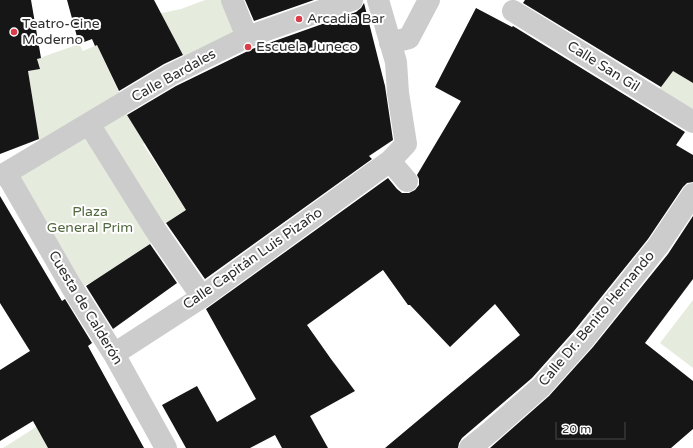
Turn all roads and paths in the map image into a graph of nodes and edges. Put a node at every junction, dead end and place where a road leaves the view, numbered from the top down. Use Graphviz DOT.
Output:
graph roads {
  1 [pos="232,0"];
  2 [pos="352,0"];
  3 [pos="378,0"];
  4 [pos="429,0"];
  5 [pos="513,4"];
  6 [pos="247,37"];
  7 [pos="390,43"];
  8 [pos="693,122"];
  9 [pos="89,124"];
  10 [pos="390,161"];
  11 [pos="3,174"];
  12 [pos="407,181"];
  13 [pos="693,194"];
  14 [pos="202,297"];
  15 [pos="114,354"];
  16 [pos="166,448"];
  17 [pos="470,448"];
  1 -- 6 [label="street"];
  2 -- 6 [label="street, Calle Bardales"];
  3 -- 7 [label="street"];
  4 -- 7 [label="street"];
  5 -- 8 [label="street, Calle San Gil"];
  6 -- 9 [label="street, Calle Bardales"];
  7 -- 10 [label="street, Calle Capitán Luis Pizaño"];
  9 -- 11 [label="street, Calle Bardales"];
  9 -- 14 [label="street"];
  10 -- 12 [label="street"];
  10 -- 14 [label="street, Calle Capitán Luis Pizaño"];
  11 -- 15 [label="street, Cuesta de Calderón"];
  13 -- 17 [label="street, Calle Dr. Benito Hernando"];
  14 -- 15 [label="street, Calle Capitán Luis Pizaño"];
  15 -- 16 [label="street, Cuesta de Calderón"];
}
